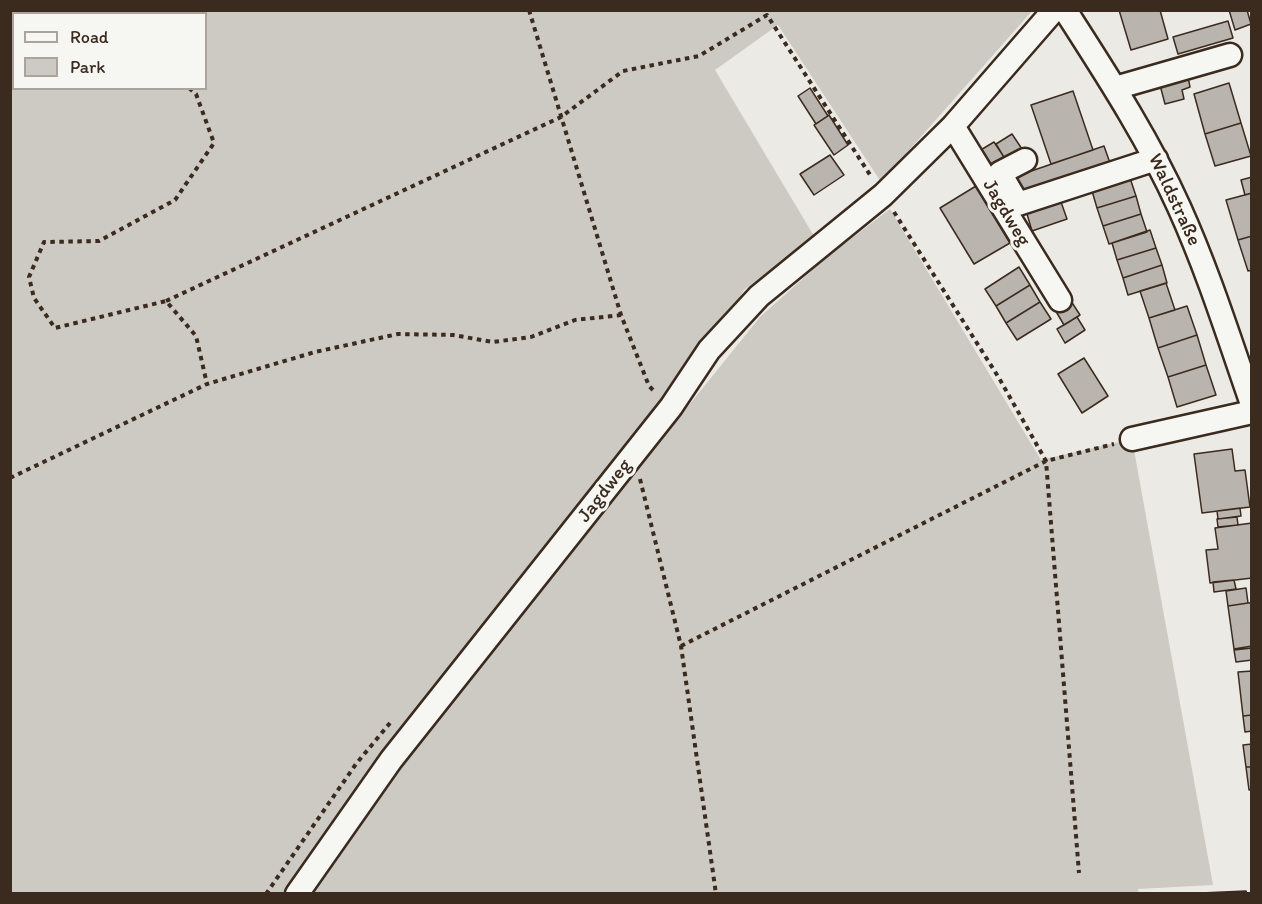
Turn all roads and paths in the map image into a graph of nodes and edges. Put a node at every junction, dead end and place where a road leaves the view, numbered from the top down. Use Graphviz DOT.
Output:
graph roads {
  1 [pos="529,10"];
  2 [pos="763,10"];
  3 [pos="1054,10"];
  4 [pos="1065,10"];
  5 [pos="767,15"];
  6 [pos="1230,55"];
  7 [pos="1115,88"];
  8 [pos="191,90"];
  9 [pos="561,117"];
  10 [pos="953,126"];
  11 [pos="1156,159"];
  12 [pos="1025,160"];
  13 [pos="883,195"];
  14 [pos="1060,300"];
  15 [pos="166,301"];
  16 [pos="621,315"];
  17 [pos="207,384"];
  18 [pos="1251,404"];
  19 [pos="671,407"];
  20 [pos="1251,412"];
  21 [pos="1132,439"];
  22 [pos="635,452"];
  23 [pos="1046,461"];
  24 [pos="10,478"];
  25 [pos="681,646"];
  26 [pos="1078,873"];
  27 [pos="297,894"];
  28 [pos="716,894"];
  1 -- 9 [label="path"];
  2 -- 5 [label="path"];
  3 -- 10 [label="street, Jagdweg"];
  4 -- 7 [label="street, Waldstraße"];
  5 -- 9 [label="path"];
  5 -- 13 [label="path"];
  6 -- 7 [label="street"];
  7 -- 11 [label="street, Waldstraße"];
  8 -- 15 [label="path"];
  9 -- 15 [label="path"];
  9 -- 16 [label="path"];
  10 -- 13 [label="street, Jagdweg"];
  10 -- 14 [label="street, Jagdweg"];
  11 -- 12 [label="street"];
  11 -- 18 [label="street, Waldstraße"];
  13 -- 19 [label="street, Jagdweg"];
  13 -- 23 [label="path"];
  15 -- 17 [label="path"];
  16 -- 17 [label="path"];
  16 -- 19 [label="path"];
  17 -- 24 [label="path"];
  19 -- 22 [label="street, Jagdweg"];
  20 -- 21 [label="street"];
  21 -- 23 [label="path"];
  22 -- 25 [label="path"];
  22 -- 27 [label="street, Jagdweg"];
  23 -- 25 [label="path"];
  23 -- 26 [label="path"];
  25 -- 28 [label="path"];
}
